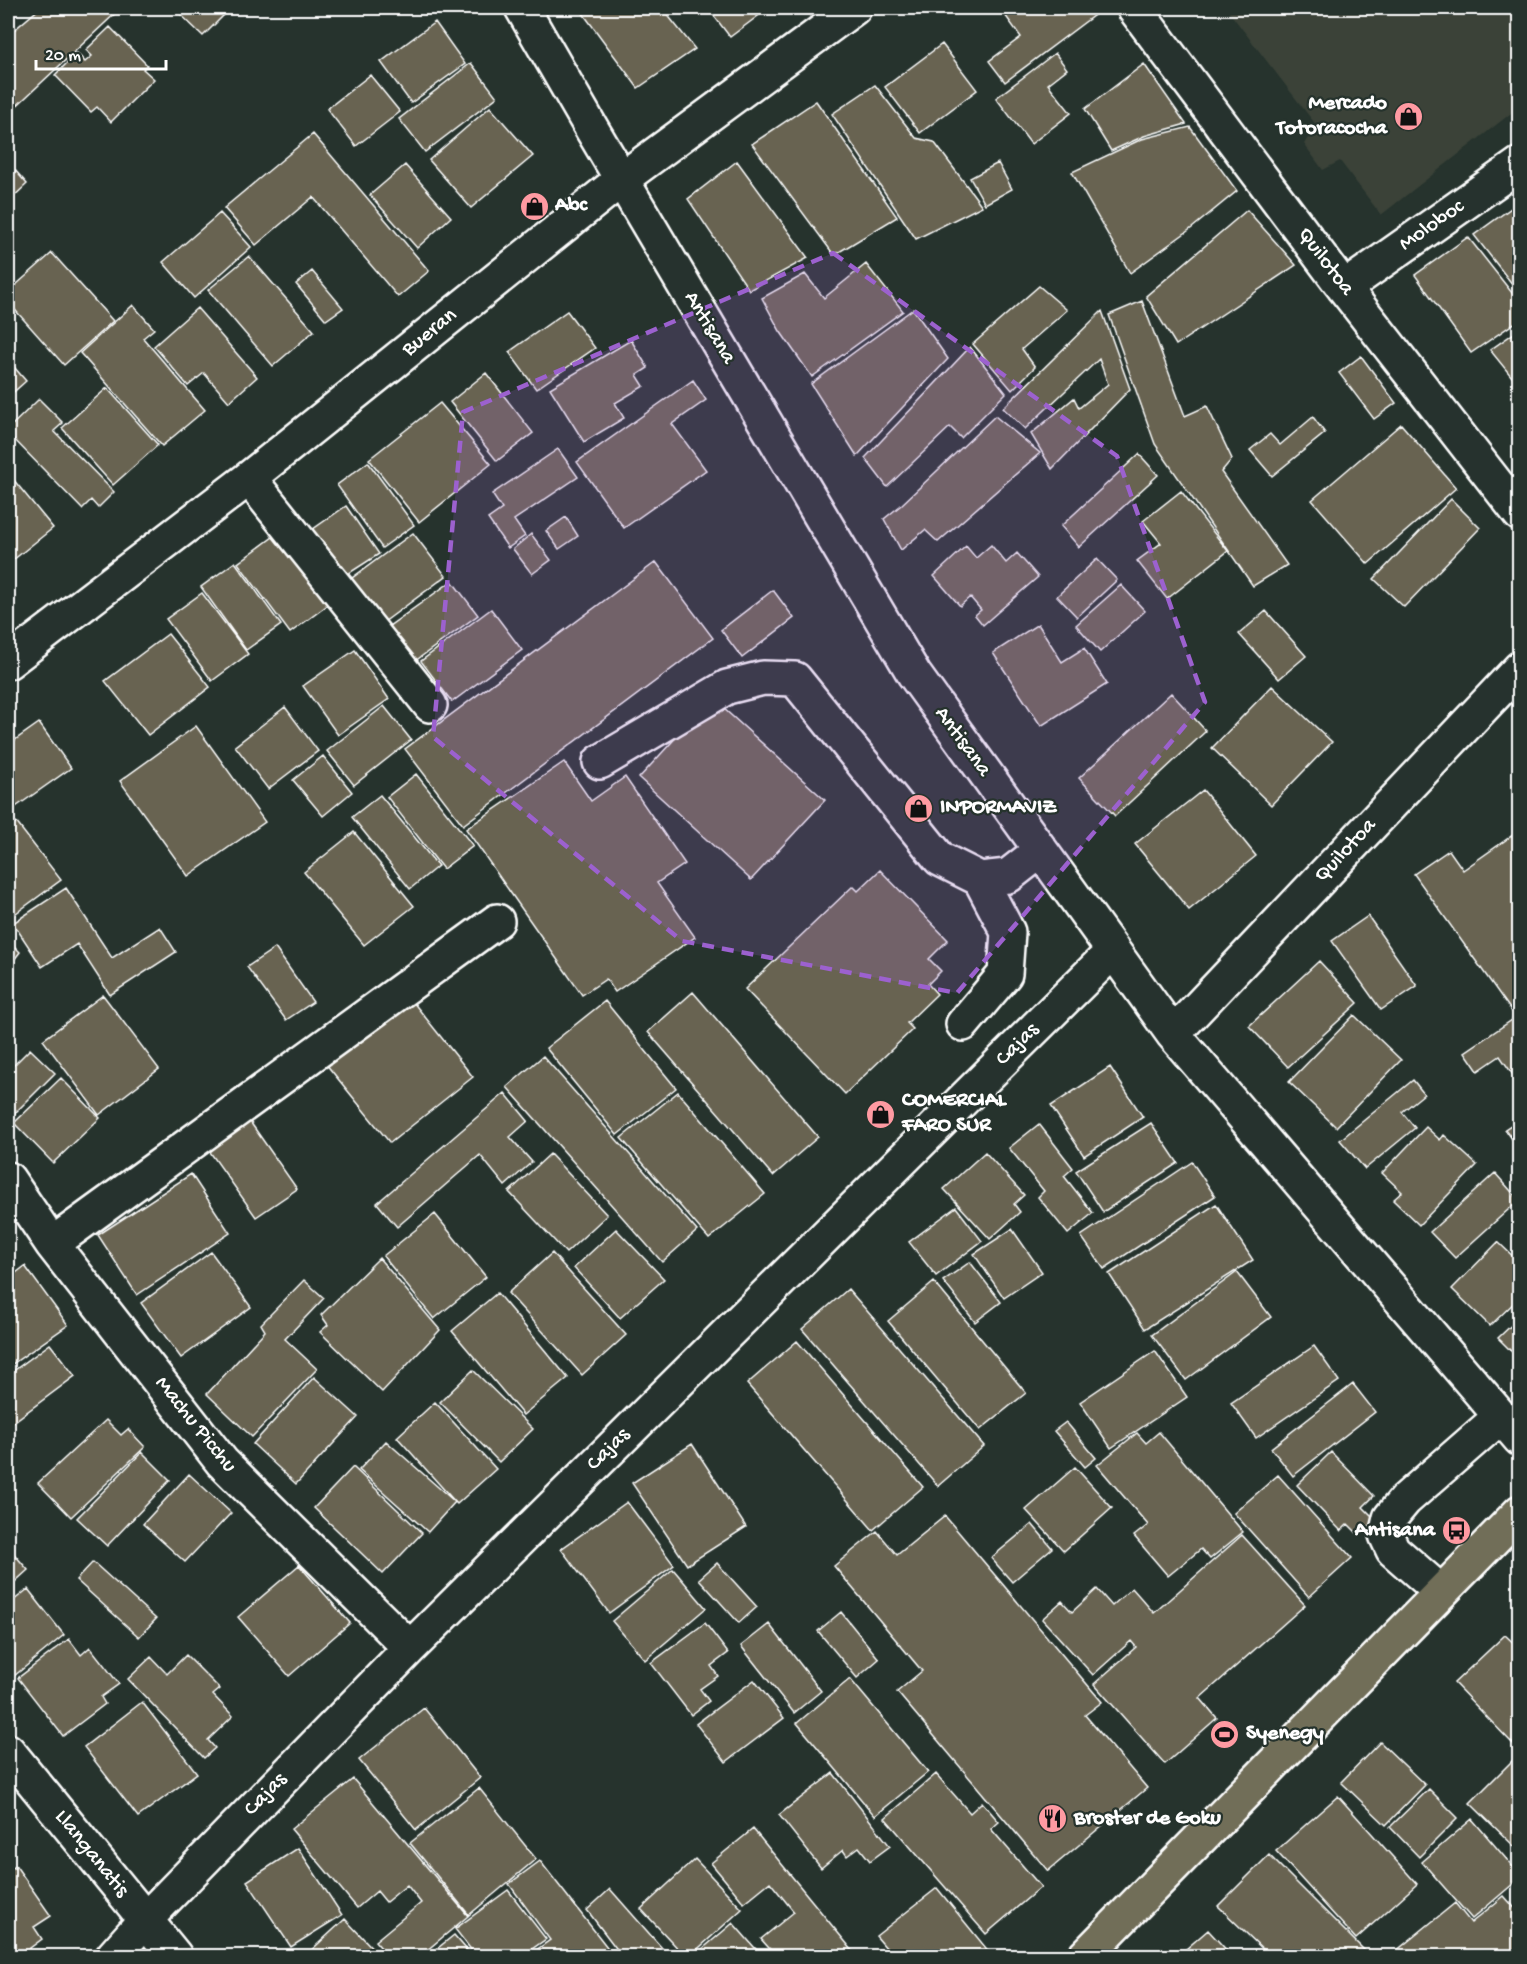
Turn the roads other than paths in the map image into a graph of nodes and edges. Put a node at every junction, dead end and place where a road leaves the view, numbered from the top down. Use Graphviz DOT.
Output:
graph roads {
  1 [pos="522,8"];
  2 [pos="854,8"];
  3 [pos="1134,8"];
  4 [pos="1520,164"];
  5 [pos="622,179"];
  6 [pos="1344,288"];
  7 [pos="249,478"];
  8 [pos="1520,514"];
  9 [pos="9,658"];
  10 [pos="1520,668"];
  11 [pos="430,705"];
  12 [pos="600,762"];
  13 [pos="1040,851"];
  14 [pos="980,879"];
  15 [pos="497,921"];
  16 [pos="1113,951"];
  17 [pos="963,1024"];
  18 [pos="1173,1035"];
  19 [pos="8,1179"];
  20 [pos="52,1244"];
  21 [pos="1510,1428"];
  22 [pos="1520,1512"];
  23 [pos="1441,1592"];
  24 [pos="410,1648"];
  25 [pos="8,1751"];
  26 [pos="145,1920"];
  27 [pos="113,1956"];
  28 [pos="175,1956"];
  29 [pos="1085,1956"];
  1 -- 5 [label="street, Antisana"];
  2 -- 5 [label="street, Bueran"];
  3 -- 6 [label="street, Quilotoa"];
  4 -- 6 [label="street, Moloboc"];
  5 -- 7 [label="street, Bueran"];
  5 -- 13 [label="street, Antisana"];
  6 -- 8 [label="street, Quilotoa"];
  7 -- 9 [label="street, Bueran"];
  7 -- 11 [label="street"];
  10 -- 18 [label="street, Quilotoa"];
  12 -- 14 [label="street"];
  13 -- 14 [label="street"];
  13 -- 16 [label="street, Antisana"];
  14 -- 17 [label="street"];
  15 -- 20 [label="street"];
  16 -- 18 [label="street, Antisana"];
  16 -- 24 [label="street, Cajas"];
  18 -- 21 [label="street, Antisana"];
  19 -- 20 [label="street, Machu Picchu"];
  20 -- 24 [label="street, Machu Picchu"];
  21 -- 23 [label="street"];
  22 -- 23 [label="main road"];
  23 -- 29 [label="main road"];
  24 -- 26 [label="street, Cajas"];
  25 -- 26 [label="street, Llanganatis"];
  26 -- 27 [label="street, Cajas"];
  26 -- 28 [label="street, Llanganatis"];
}
